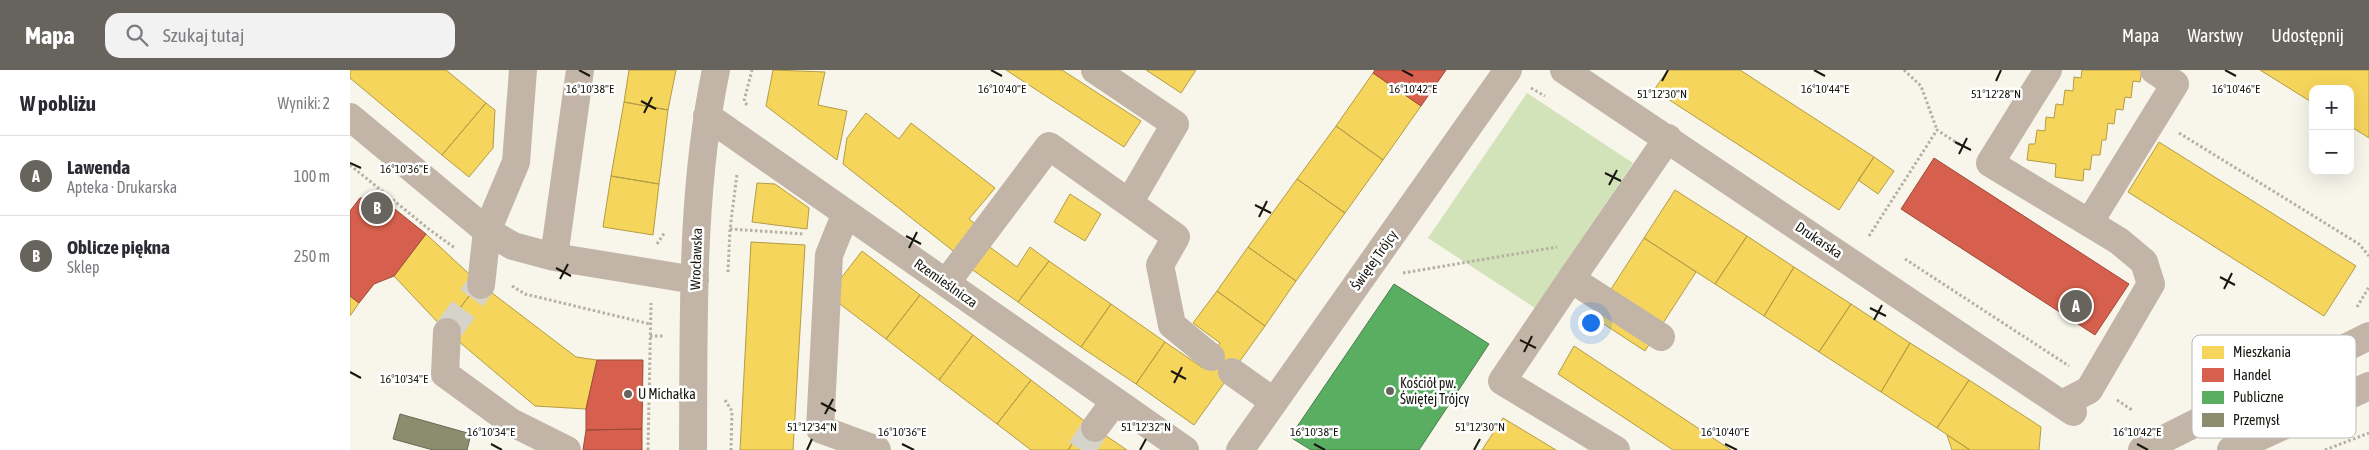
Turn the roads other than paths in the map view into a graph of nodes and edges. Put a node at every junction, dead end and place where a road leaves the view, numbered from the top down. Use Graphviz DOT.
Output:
graph roads {
  1 [pos="523,70"];
  2 [pos="580,70"];
  3 [pos="716,70"];
  4 [pos="1095,70"];
  5 [pos="1564,70"];
  6 [pos="2048,70"];
  7 [pos="2171,75"];
  8 [pos="1517,79"];
  9 [pos="707,116"];
  10 [pos="353,125"];
  11 [pos="1668,138"];
  12 [pos="1129,203"];
  13 [pos="846,213"];
  14 [pos="2089,223"];
  15 [pos="488,231"];
  16 [pos="554,257"];
  17 [pos="1571,279"];
  18 [pos="695,280"];
  19 [pos="946,283"];
  20 [pos="481,285"];
  21 [pos="447,332"];
  22 [pos="2369,336"];
  23 [pos="1661,337"];
  24 [pos="2356,343"];
  25 [pos="1115,401"];
  26 [pos="1272,401"];
  27 [pos="2192,425"];
  28 [pos="1095,428"];
  29 [pos="2258,438"];
  30 [pos="566,450"];
  31 [pos="693,450"];
  32 [pos="878,450"];
  33 [pos="1185,450"];
  34 [pos="1240,450"];
  35 [pos="1616,450"];
  36 [pos="2142,450"];
  37 [pos="2231,450"];
  1 -- 15 [label="street"];
  2 -- 16 [label="street"];
  3 -- 9 [label="street, Wrocławska"];
  4 -- 12 [label="street"];
  5 -- 11 [label="street, Drukarska"];
  6 -- 14 [label="street"];
  7 -- 14 [label="street"];
  8 -- 26 [label="street, Świętej Trójcy"];
  9 -- 13 [label="street, Rzemieślnicza"];
  9 -- 18 [label="street, Wrocławska"];
  10 -- 15 [label="street"];
  11 -- 14 [label="street, Drukarska"];
  11 -- 17 [label="street"];
  12 -- 19 [label="street"];
  12 -- 26 [label="street"];
  13 -- 19 [label="street, Rzemieślnicza"];
  13 -- 32 [label="street"];
  15 -- 16 [label="street"];
  15 -- 20 [label="street"];
  16 -- 18 [label="street"];
  17 -- 23 [label="street"];
  17 -- 35 [label="street"];
  18 -- 31 [label="street, Wrocławska"];
  19 -- 25 [label="street, Rzemieślnicza"];
  21 -- 30 [label="street"];
  22 -- 24 [label="street"];
  25 -- 28 [label="street"];
  25 -- 33 [label="street, Rzemieślnicza"];
  26 -- 34 [label="street, Świętej Trójcy"];
  27 -- 36 [label="street"];
  29 -- 37 [label="street"];
}
